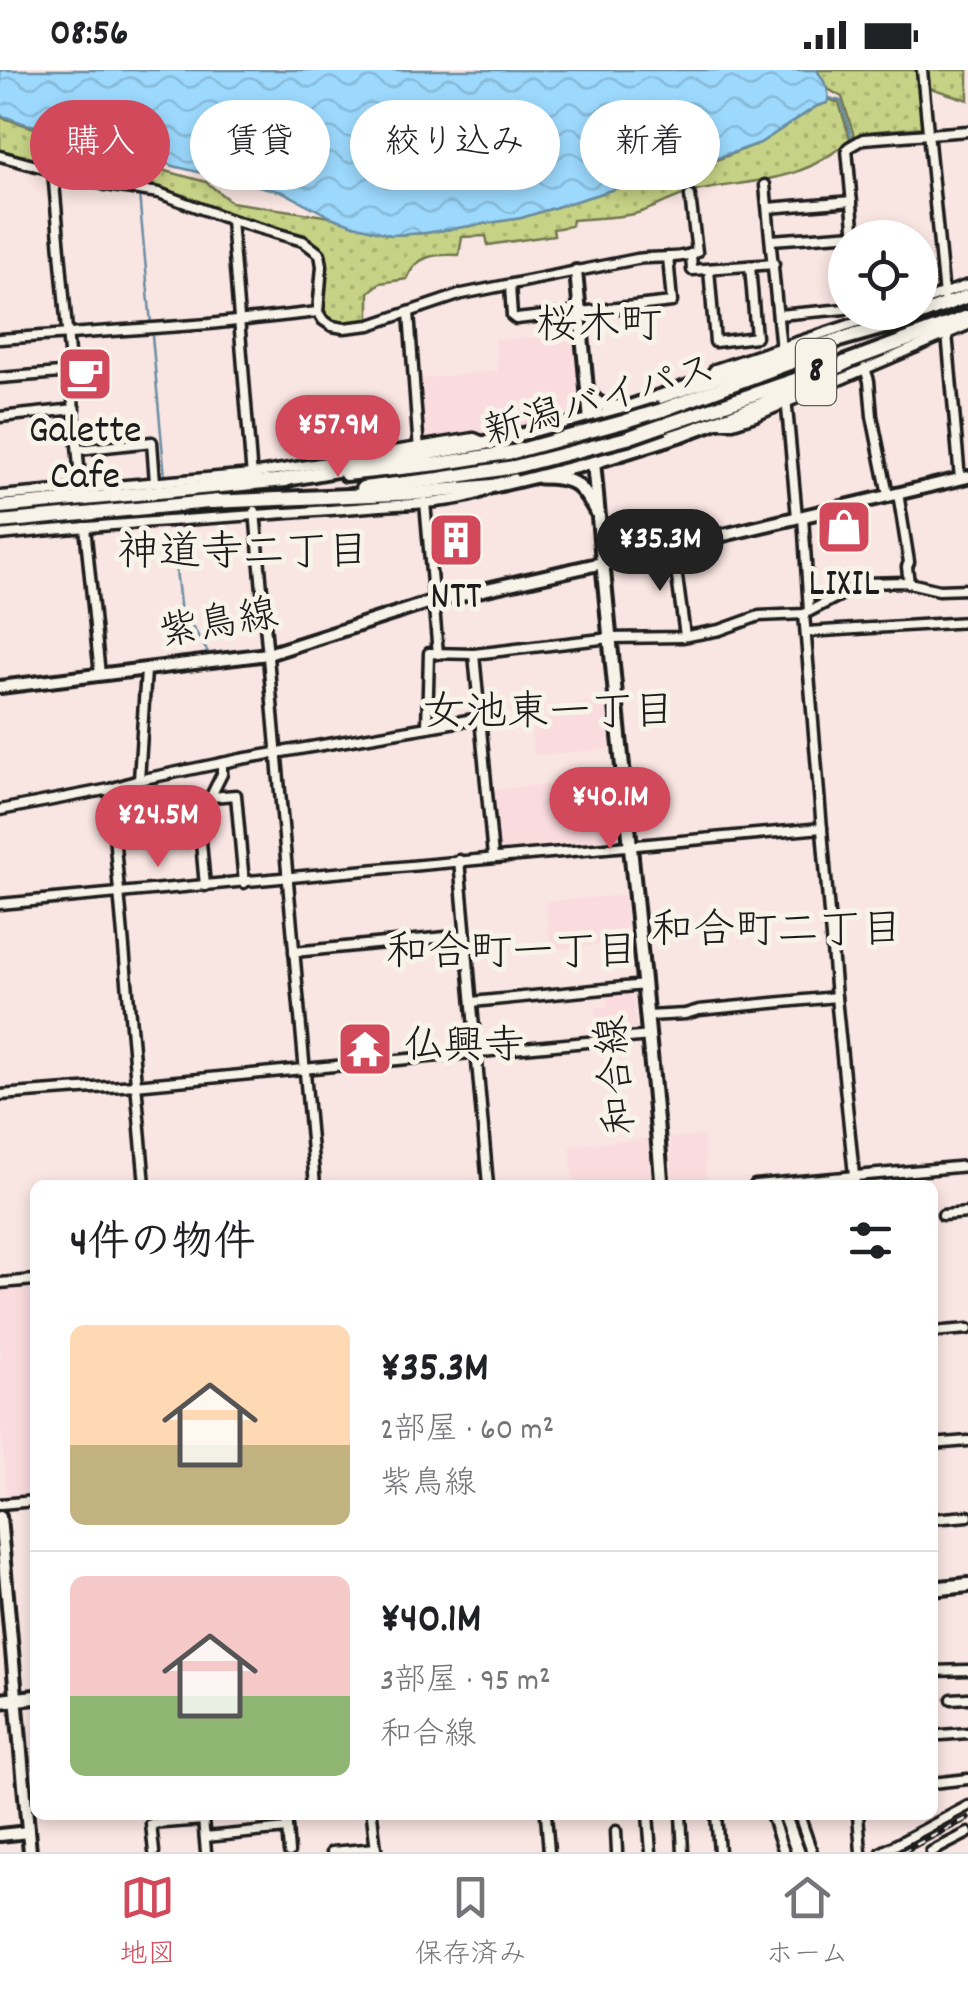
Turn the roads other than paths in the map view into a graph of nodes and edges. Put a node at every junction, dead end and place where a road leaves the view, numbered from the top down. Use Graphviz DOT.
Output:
graph roads {
  1 [pos="922,70"];
  2 [pos="968,131"];
  3 [pos="930,134"];
  4 [pos="0,156"];
  5 [pos="30,164"];
  6 [pos="766,185"];
  7 [pos="55,190"];
  8 [pos="141,190"];
  9 [pos="690,196"];
  10 [pos="852,201"];
  11 [pos="768,208"];
  12 [pos="231,220"];
  13 [pos="854,220"];
  14 [pos="828,237"];
  15 [pos="771,240"];
  16 [pos="691,254"];
  17 [pos="668,257"];
  18 [pos="774,264"];
  19 [pos="750,266"];
  20 [pos="709,269"];
  21 [pos="576,271"];
  22 [pos="968,285"];
  23 [pos="510,286"];
  24 [pos="944,295"];
  25 [pos="968,296"];
  26 [pos="938,297"];
  27 [pos="938,305"];
  28 [pos="828,311"];
  29 [pos="318,312"];
  30 [pos="409,312"];
  31 [pos="580,313"];
  32 [pos="778,315"];
  33 [pos="968,317"];
  34 [pos="239,320"];
  35 [pos="968,326"];
  36 [pos="830,330"];
  37 [pos="857,330"];
  38 [pos="863,330"];
  39 [pos="68,333"];
  40 [pos="947,333"];
  41 [pos="0,339"];
  42 [pos="781,349"];
  43 [pos="850,361"];
  44 [pos="866,368"];
  45 [pos="72,372"];
  46 [pos="0,378"];
  47 [pos="706,380"];
  48 [pos="586,386"];
  49 [pos="786,399"];
  50 [pos="632,406"];
  51 [pos="74,410"];
  52 [pos="0,416"];
  53 [pos="590,422"];
  54 [pos="711,424"];
  55 [pos="665,432"];
  56 [pos="529,434"];
  57 [pos="485,444"];
  58 [pos="78,450"];
  59 [pos="419,450"];
  60 [pos="593,462"];
  61 [pos="518,473"];
  62 [pos="252,476"];
  63 [pos="964,478"];
  64 [pos="282,480"];
  65 [pos="155,482"];
  66 [pos="492,486"];
  67 [pos="81,490"];
  68 [pos="893,494"];
  69 [pos="0,496"];
  70 [pos="424,500"];
  71 [pos="210,502"];
  72 [pos="0,506"];
  73 [pos="255,514"];
  74 [pos="598,515"];
  75 [pos="800,516"];
  76 [pos="0,522"];
  77 [pos="85,527"];
  78 [pos="0,535"];
  79 [pos="673,548"];
  80 [pos="602,564"];
  81 [pos="909,583"];
  82 [pos="968,589"];
  83 [pos="434,601"];
  84 [pos="807,612"];
  85 [pos="968,622"];
  86 [pos="807,632"];
  87 [pos="685,636"];
  88 [pos="610,638"];
  89 [pos="268,654"];
  90 [pos="438,654"];
  91 [pos="474,654"];
  92 [pos="146,670"];
  93 [pos="100,676"];
  94 [pos="0,687"];
  95 [pos="480,718"];
  96 [pos="428,727"];
  97 [pos="277,753"];
  98 [pos="222,763"];
  99 [pos="139,780"];
  100 [pos="110,789"];
  101 [pos="211,797"];
  102 [pos="0,810"];
  103 [pos="822,828"];
  104 [pos="630,846"];
  105 [pos="493,857"];
  106 [pos="459,860"];
  107 [pos="288,879"];
  108 [pos="244,883"];
  109 [pos="205,886"];
  110 [pos="119,892"];
  111 [pos="0,904"];
  112 [pos="356,934"];
  113 [pos="466,935"];
  114 [pos="357,946"];
  115 [pos="294,952"];
  116 [pos="645,985"];
  117 [pos="836,998"];
  118 [pos="472,1002"];
  119 [pos="648,1016"];
  120 [pos="650,1036"];
  121 [pos="478,1053"];
  122 [pos="304,1069"];
  123 [pos="135,1085"];
  124 [pos="0,1095"];
  125 [pos="968,1166"];
  126 [pos="144,1180"];
  127 [pos="315,1180"];
  128 [pos="488,1180"];
  129 [pos="662,1180"];
  130 [pos="854,1180"];
  131 [pos="862,1180"];
  132 [pos="968,1213"];
  133 [pos="943,1215"];
  134 [pos="30,1281"];
  135 [pos="0,1284"];
  136 [pos="968,1329"];
  137 [pos="938,1332"];
  138 [pos="968,1442"];
  139 [pos="938,1444"];
  140 [pos="30,1501"];
  141 [pos="0,1504"];
  142 [pos="968,1516"];
  143 [pos="0,1517"];
  144 [pos="938,1518"];
  145 [pos="968,1584"];
  146 [pos="938,1588"];
  147 [pos="4,1611"];
  148 [pos="6,1644"];
  149 [pos="968,1670"];
  150 [pos="938,1671"];
  151 [pos="30,1697"];
  152 [pos="968,1698"];
  153 [pos="16,1699"];
  154 [pos="952,1699"];
  155 [pos="0,1701"];
  156 [pos="968,1732"];
  157 [pos="942,1734"];
  158 [pos="968,1779"];
  159 [pos="938,1782"];
  160 [pos="968,1806"];
  161 [pos="186,1820"];
  162 [pos="203,1820"];
  163 [pos="286,1820"];
  164 [pos="373,1820"];
  165 [pos="546,1820"];
  166 [pos="648,1820"];
  167 [pos="681,1820"];
  168 [pos="716,1820"];
  169 [pos="773,1820"];
  170 [pos="786,1820"];
  171 [pos="801,1820"];
  172 [pos="858,1820"];
  173 [pos="287,1829"];
  174 [pos="616,1830"];
  175 [pos="28,1832"];
  176 [pos="968,1833"];
  177 [pos="0,1835"];
  178 [pos="204,1837"];
  179 [pos="376,1850"];
  180 [pos="30,1852"];
  181 [pos="154,1852"];
  182 [pos="206,1852"];
  183 [pos="290,1852"];
  184 [pos="332,1852"];
  185 [pos="549,1852"];
  186 [pos="617,1852"];
  187 [pos="651,1852"];
  188 [pos="684,1852"];
  189 [pos="719,1852"];
  190 [pos="784,1852"];
  191 [pos="798,1852"];
  192 [pos="812,1852"];
  193 [pos="861,1852"];
  194 [pos="882,1852"];
  195 [pos="931,1852"];
  1 -- 3 [label="street"];
  2 -- 3 [label="street"];
  3 -- 10 [label="street"];
  3 -- 24 [label="street"];
  4 -- 5 [label="street"];
  6 -- 11 [label="street"];
  7 -- 39 [label="street"];
  8 -- 12 [label="street"];
  9 -- 16 [label="street"];
  10 -- 11 [label="street"];
  10 -- 13 [label="street"];
  11 -- 15 [label="street"];
  12 -- 29 [label="street"];
  12 -- 34 [label="street"];
  14 -- 15 [label="street"];
  15 -- 18 [label="street"];
  16 -- 17 [label="street"];
  16 -- 20 [label="street"];
  17 -- 21 [label="street"];
  17 -- 31 [label="street"];
  18 -- 19 [label="street"];
  18 -- 32 [label="street"];
  19 -- 20 [label="street"];
  19 -- 20 [label="street"];
  21 -- 23 [label="street"];
  21 -- 31 [label="street"];
  22 -- 24 [label="street"];
  23 -- 30 [label="street"];
  23 -- 31 [label="street"];
  24 -- 26 [label="street"];
  25 -- 27 [label="main road, 新潟バイパス / 8"];
  28 -- 32 [label="street"];
  29 -- 30 [label="street"];
  29 -- 34 [label="street"];
  30 -- 59 [label="street"];
  31 -- 48 [label="street"];
  32 -- 42 [label="street"];
  33 -- 43 [label="main road, 新潟バイパス / 8"];
  34 -- 39 [label="street"];
  34 -- 62 [label="street"];
  35 -- 40 [label="street"];
  36 -- 42 [label="street"];
  37 -- 47 [label="main road"];
  38 -- 64 [label="main road, 新潟バイパス / 8, bridge"];
  39 -- 41 [label="street"];
  39 -- 45 [label="street"];
  40 -- 44 [label="street"];
  40 -- 63 [label="street"];
  42 -- 47 [label="street"];
  43 -- 54 [label="main road"];
  43 -- 55 [label="main road, 新潟バイパス / 8"];
  44 -- 49 [label="street"];
  44 -- 68 [label="street"];
  45 -- 46 [label="street"];
  45 -- 51 [label="street"];
  47 -- 50 [label="main road"];
  48 -- 50 [label="street"];
  48 -- 53 [label="street"];
  49 -- 54 [label="street"];
  49 -- 75 [label="street"];
  50 -- 53 [label="main road"];
  51 -- 52 [label="street"];
  51 -- 58 [label="street"];
  53 -- 55 [label="main road"];
  53 -- 56 [label="main road"];
  53 -- 60 [label="main road, 和合線"];
  54 -- 55 [label="main road"];
  55 -- 60 [label="main road"];
  55 -- 61 [label="main road, 新潟バイパス / 8, bridge"];
  56 -- 57 [label="main road"];
  56 -- 60 [label="main road"];
  57 -- 59 [label="street"];
  57 -- 64 [label="main road"];
  58 -- 65 [label="street"];
  58 -- 67 [label="street"];
  59 -- 62 [label="street"];
  60 -- 61 [label="main road"];
  60 -- 74 [label="main road, 和合線"];
  61 -- 66 [label="main road"];
  61 -- 71 [label="main road, 新潟バイパス / 8"];
  61 -- 74 [label="main road"];
  62 -- 65 [label="street"];
  63 -- 68 [label="street, 紫鳥線"];
  64 -- 72 [label="main road, 新潟バイパス / 8"];
  65 -- 67 [label="street"];
  66 -- 70 [label="street"];
  66 -- 71 [label="main road"];
  67 -- 69 [label="street"];
  68 -- 75 [label="street, 紫鳥線"];
  68 -- 81 [label="street"];
  70 -- 73 [label="street"];
  70 -- 83 [label="street"];
  71 -- 76 [label="main road, 新潟バイパス / 8"];
  73 -- 77 [label="street"];
  73 -- 89 [label="street"];
  74 -- 80 [label="main road, 和合線"];
  75 -- 79 [label="street, 紫鳥線"];
  75 -- 84 [label="street"];
  77 -- 78 [label="street"];
  77 -- 93 [label="street"];
  79 -- 80 [label="street, 紫鳥線"];
  79 -- 87 [label="street"];
  80 -- 83 [label="street, 紫鳥線"];
  80 -- 88 [label="main road, 和合線"];
  81 -- 82 [label="street"];
  81 -- 84 [label="street"];
  83 -- 89 [label="street, 紫鳥線"];
  83 -- 90 [label="street"];
  84 -- 86 [label="street"];
  84 -- 87 [label="street"];
  85 -- 86 [label="street"];
  86 -- 103 [label="street"];
  87 -- 88 [label="street"];
  88 -- 91 [label="street"];
  88 -- 104 [label="main road, 和合線"];
  89 -- 92 [label="street, 紫鳥線"];
  89 -- 97 [label="street"];
  90 -- 91 [label="street"];
  90 -- 96 [label="street"];
  91 -- 95 [label="street"];
  92 -- 93 [label="street, 紫鳥線"];
  92 -- 99 [label="street"];
  93 -- 94 [label="street, 紫鳥線"];
  95 -- 96 [label="street"];
  95 -- 105 [label="street"];
  96 -- 97 [label="street"];
  97 -- 98 [label="street"];
  97 -- 107 [label="street"];
  98 -- 99 [label="street"];
  98 -- 101 [label="street"];
  99 -- 100 [label="street"];
  100 -- 102 [label="street"];
  100 -- 110 [label="street"];
  101 -- 108 [label="street"];
  101 -- 109 [label="street"];
  103 -- 104 [label="street"];
  103 -- 117 [label="street"];
  104 -- 105 [label="street"];
  104 -- 116 [label="main road, 和合線"];
  105 -- 106 [label="street"];
  106 -- 107 [label="street"];
  106 -- 113 [label="street"];
  107 -- 108 [label="street"];
  107 -- 115 [label="street"];
  108 -- 109 [label="street"];
  109 -- 110 [label="street"];
  110 -- 111 [label="street"];
  110 -- 123 [label="street"];
  112 -- 114 [label="street"];
  113 -- 114 [label="street"];
  113 -- 118 [label="street"];
  114 -- 115 [label="street"];
  115 -- 122 [label="street"];
  116 -- 118 [label="street"];
  116 -- 119 [label="main road, 和合線"];
  117 -- 119 [label="street"];
  117 -- 130 [label="street"];
  118 -- 121 [label="street"];
  119 -- 120 [label="main road, 和合線"];
  120 -- 121 [label="street"];
  120 -- 129 [label="main road, 和合線"];
  121 -- 122 [label="street"];
  121 -- 128 [label="street"];
  122 -- 123 [label="street"];
  122 -- 127 [label="street"];
  123 -- 124 [label="street"];
  123 -- 126 [label="street"];
  125 -- 131 [label="street"];
  132 -- 133 [label="street"];
  134 -- 135 [label="street"];
  136 -- 137 [label="street"];
  138 -- 139 [label="street"];
  140 -- 141 [label="street"];
  142 -- 144 [label="street"];
  143 -- 147 [label="street"];
  145 -- 146 [label="main road"];
  147 -- 148 [label="street"];
  148 -- 153 [label="street"];
  149 -- 150 [label="street"];
  151 -- 153 [label="main road"];
  152 -- 154 [label="street"];
  153 -- 155 [label="main road"];
  153 -- 175 [label="street"];
  156 -- 157 [label="street"];
  158 -- 159 [label="street"];
  160 -- 194 [label="street"];
  161 -- 181 [label="street"];
  162 -- 178 [label="street"];
  163 -- 173 [label="street"];
  164 -- 179 [label="street"];
  165 -- 185 [label="street"];
  166 -- 187 [label="street"];
  167 -- 188 [label="street"];
  168 -- 189 [label="street"];
  169 -- 190 [label="street"];
  170 -- 191 [label="main road"];
  171 -- 192 [label="street"];
  172 -- 193 [label="street"];
  173 -- 178 [label="street"];
  173 -- 183 [label="street"];
  174 -- 186 [label="street"];
  175 -- 177 [label="street"];
  175 -- 180 [label="street"];
  176 -- 195 [label="street"];
  178 -- 182 [label="street"];
  179 -- 184 [label="street"];
}
